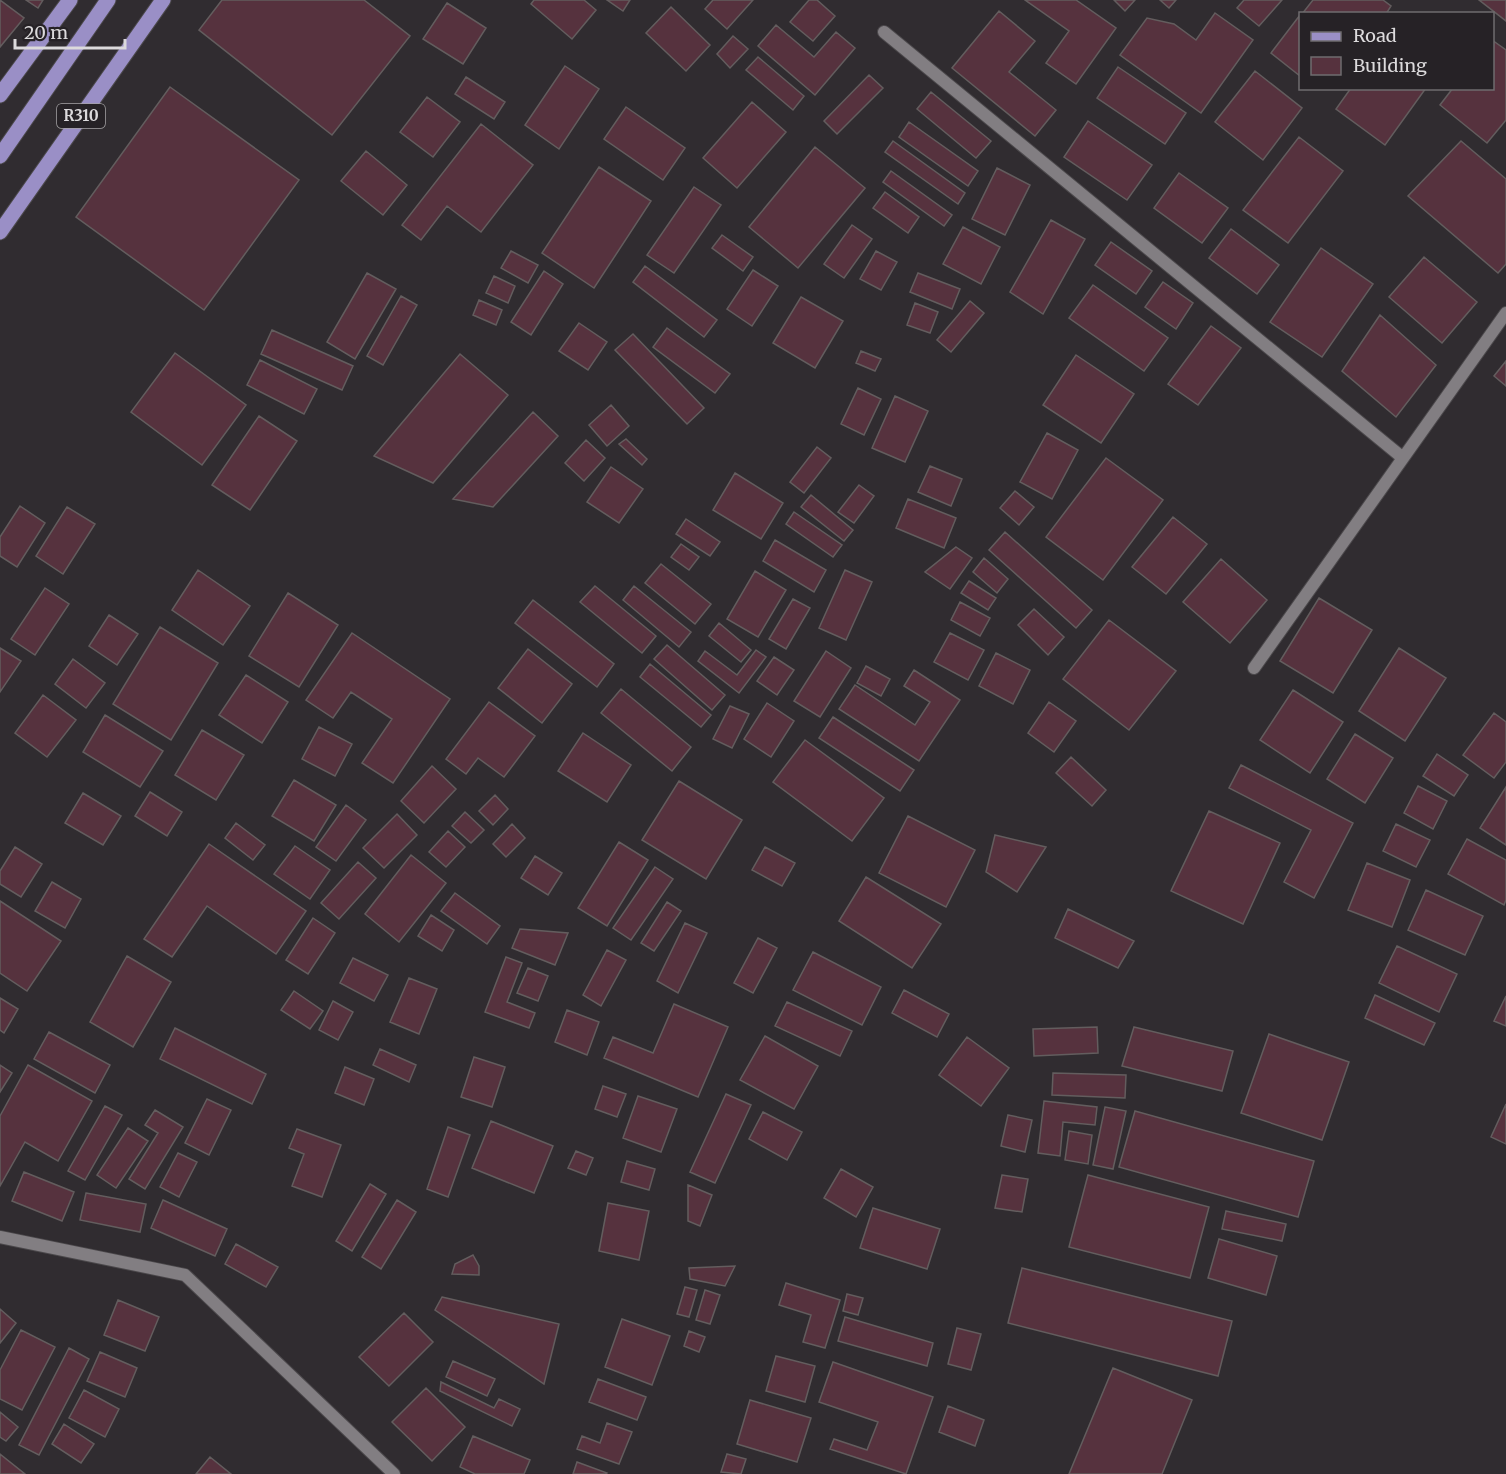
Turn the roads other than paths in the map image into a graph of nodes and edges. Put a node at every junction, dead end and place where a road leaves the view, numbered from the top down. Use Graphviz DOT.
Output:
graph roads {
  1 [pos="70,0"];
  2 [pos="108,0"];
  3 [pos="163,0"];
  4 [pos="884,32"];
  5 [pos="0,95"];
  6 [pos="0,156"];
  7 [pos="0,232"];
  8 [pos="1506,314"];
  9 [pos="1403,459"];
  10 [pos="1254,668"];
  11 [pos="0,1237"];
  12 [pos="393,1474"];
  1 -- 5 [label="main road"];
  2 -- 6 [label="main road"];
  3 -- 7 [label="main road, R310"];
  4 -- 9 [label="street"];
  8 -- 9 [label="street"];
  9 -- 10 [label="street"];
  11 -- 12 [label="street"];
}
